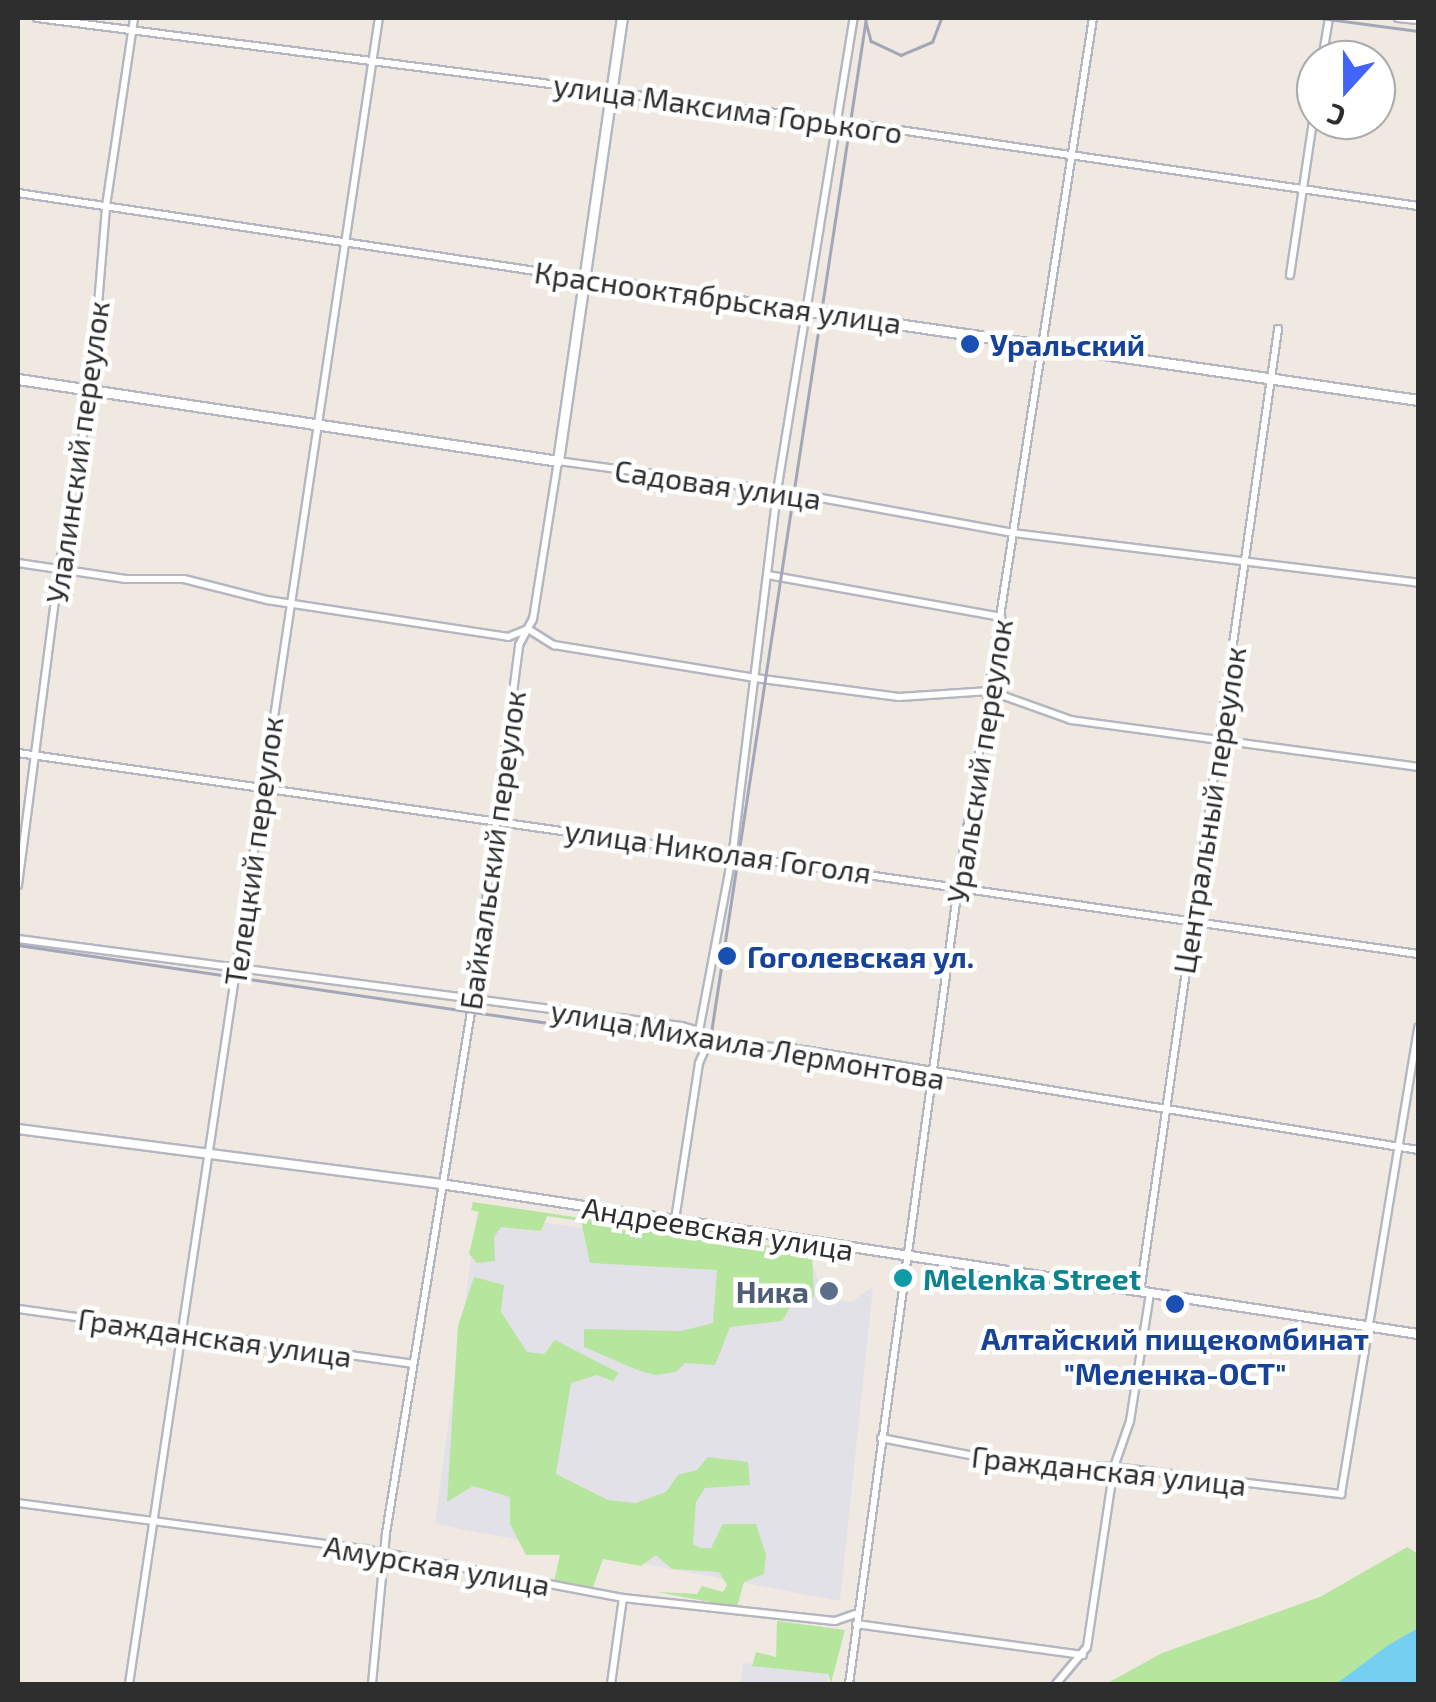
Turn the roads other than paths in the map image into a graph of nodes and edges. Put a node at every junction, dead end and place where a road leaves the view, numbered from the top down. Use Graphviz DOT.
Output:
graph roads {
  1 [pos="37,18"];
  2 [pos="134,18"];
  3 [pos="378,18"];
  4 [pos="622,18"];
  5 [pos="854,18"];
  6 [pos="1093,18"];
  7 [pos="1398,18"];
  8 [pos="1418,20"];
  9 [pos="132,31"];
  10 [pos="370,61"];
  11 [pos="610,92"];
  12 [pos="838,122"];
  13 [pos="1310,140"];
  14 [pos="1072,155"];
  15 [pos="1302,189"];
  16 [pos="18,193"];
  17 [pos="106,206"];
  18 [pos="1418,206"];
  19 [pos="346,243"];
  20 [pos="1290,275"];
  21 [pos="582,278"];
  22 [pos="808,311"];
  23 [pos="1278,329"];
  24 [pos="1043,343"];
  25 [pos="1269,376"];
  26 [pos="18,379"];
  27 [pos="91,390"];
  28 [pos="1418,400"];
  29 [pos="317,426"];
  30 [pos="558,461"];
  31 [pos="777,491"];
  32 [pos="1014,533"];
  33 [pos="1250,560"];
  34 [pos="18,563"];
  35 [pos="58,569"];
  36 [pos="768,575"];
  37 [pos="1418,584"];
  38 [pos="292,604"];
  39 [pos="1001,617"];
  40 [pos="528,630"];
  41 [pos="755,678"];
  42 [pos="990,691"];
  43 [pos="1220,742"];
  44 [pos="35,751"];
  45 [pos="18,753"];
  46 [pos="1418,767"];
  47 [pos="263,784"];
  48 [pos="499,820"];
  49 [pos="733,851"];
  50 [pos="18,885"];
  51 [pos="958,888"];
  52 [pos="1189,922"];
  53 [pos="18,938"];
  54 [pos="1418,954"];
  55 [pos="235,971"];
  56 [pos="471,1000"];
  57 [pos="1418,1027"];
  58 [pos="699,1031"];
  59 [pos="708,1043"];
  60 [pos="934,1076"];
  61 [pos="1163,1110"];
  62 [pos="18,1129"];
  63 [pos="1401,1148"];
  64 [pos="1418,1150"];
  65 [pos="211,1153"];
  66 [pos="441,1184"];
  67 [pos="675,1222"];
  68 [pos="906,1257"];
  69 [pos="1140,1292"];
  70 [pos="1150,1294"];
  71 [pos="18,1310"];
  72 [pos="1373,1327"];
  73 [pos="181,1333"];
  74 [pos="1418,1334"];
  75 [pos="413,1364"];
  76 [pos="881,1438"];
  77 [pos="1114,1466"];
  78 [pos="18,1503"];
  79 [pos="153,1524"];
  80 [pos="388,1556"];
  81 [pos="624,1598"];
  82 [pos="856,1619"];
  83 [pos="1084,1655"];
  84 [pos="129,1684"];
  85 [pos="372,1684"];
  86 [pos="611,1684"];
  87 [pos="849,1684"];
  88 [pos="1056,1684"];
  1 -- 9 [label="street, улица Максима Горького"];
  2 -- 9 [label="street, Улалинский переулок"];
  3 -- 10 [label="street, Телецкий переулок"];
  4 -- 11 [label="main road, Байкальский переулок"];
  5 -- 12 [label="street"];
  6 -- 14 [label="street, Уральский переулок"];
  7 -- 8 [label="street"];
  9 -- 10 [label="street, улица Максима Горького"];
  9 -- 17 [label="street, Улалинский переулок"];
  10 -- 11 [label="street, улица Максима Горького"];
  10 -- 19 [label="street, Телецкий переулок"];
  11 -- 12 [label="street, улица Максима Горького"];
  11 -- 21 [label="main road, Байкальский переулок"];
  12 -- 14 [label="street, улица Максима Горького"];
  12 -- 22 [label="street"];
  13 -- 15 [label="street"];
  14 -- 15 [label="street, улица Максима Горького"];
  14 -- 24 [label="street, Уральский переулок"];
  15 -- 18 [label="street, улица Максима Горького"];
  15 -- 20 [label="street"];
  16 -- 17 [label="street, Краснооктябрьская улица"];
  17 -- 19 [label="street, Краснооктябрьская улица"];
  17 -- 27 [label="street, Улалинский переулок"];
  19 -- 21 [label="street, Краснооктябрьская улица"];
  19 -- 29 [label="street, Телецкий переулок"];
  21 -- 22 [label="main road, Краснооктябрьская улица"];
  21 -- 30 [label="main road, Байкальский переулок"];
  22 -- 24 [label="main road, Краснооктябрьская улица"];
  22 -- 31 [label="street"];
  23 -- 25 [label="street, Центральный переулок"];
  24 -- 25 [label="main road, Краснооктябрьская улица"];
  24 -- 32 [label="street, Уральский переулок"];
  25 -- 28 [label="main road, Краснооктябрьская улица"];
  25 -- 33 [label="street, Центральный переулок"];
  26 -- 27 [label="main road, Садовая улица"];
  27 -- 29 [label="main road, Садовая улица"];
  27 -- 35 [label="street, Улалинский переулок"];
  29 -- 30 [label="main road, Садовая улица"];
  29 -- 38 [label="street, Телецкий переулок"];
  30 -- 31 [label="street, Садовая улица"];
  30 -- 40 [label="street, Байкальский переулок"];
  31 -- 32 [label="street, Садовая улица"];
  31 -- 36 [label="street"];
  32 -- 33 [label="street, Садовая улица"];
  32 -- 39 [label="street, Уральский переулок"];
  33 -- 37 [label="street, Садовая улица"];
  33 -- 43 [label="street, Центральный переулок"];
  34 -- 35 [label="street"];
  35 -- 38 [label="street"];
  35 -- 44 [label="street, Улалинский переулок"];
  36 -- 39 [label="street"];
  36 -- 41 [label="street"];
  38 -- 40 [label="street"];
  38 -- 47 [label="street, Телецкий переулок"];
  39 -- 42 [label="street, Уральский переулок"];
  40 -- 41 [label="street"];
  40 -- 48 [label="street, Байкальский переулок"];
  41 -- 42 [label="street"];
  41 -- 49 [label="street"];
  42 -- 43 [label="street"];
  42 -- 51 [label="street, Уральский переулок"];
  43 -- 46 [label="street"];
  43 -- 52 [label="street, Центральный переулок"];
  44 -- 45 [label="street, улица Николая Гоголя"];
  44 -- 47 [label="street, улица Николая Гоголя"];
  44 -- 50 [label="street, Улалинский переулок"];
  47 -- 48 [label="street, улица Николая Гоголя"];
  47 -- 55 [label="street, Телецкий переулок"];
  48 -- 49 [label="street, улица Николая Гоголя"];
  48 -- 56 [label="street, Байкальский переулок"];
  49 -- 51 [label="street, улица Николая Гоголя"];
  49 -- 58 [label="street"];
  51 -- 52 [label="street, улица Николая Гоголя"];
  51 -- 60 [label="street, Уральский переулок"];
  52 -- 54 [label="street, улица Николая Гоголя"];
  52 -- 61 [label="street, Центральный переулок"];
  53 -- 55 [label="street, улица Михаила Лермонтова"];
  55 -- 56 [label="street, улица Михаила Лермонтова"];
  55 -- 65 [label="street, Телецкий переулок"];
  56 -- 58 [label="street, улица Михаила Лермонтова"];
  56 -- 66 [label="street, Байкальский переулок"];
  57 -- 63 [label="street"];
  58 -- 59 [label="street, улица Михаила Лермонтова"];
  59 -- 60 [label="street, улица Михаила Лермонтова"];
  59 -- 67 [label="street"];
  60 -- 61 [label="street, улица Михаила Лермонтова"];
  60 -- 68 [label="street, Уральский переулок"];
  61 -- 63 [label="street, улица Михаила Лермонтова"];
  61 -- 69 [label="street, Центральный переулок"];
  62 -- 65 [label="street, Андреевская улица"];
  63 -- 64 [label="street, улица Михаила Лермонтова"];
  63 -- 72 [label="street"];
  65 -- 66 [label="street, Андреевская улица"];
  65 -- 73 [label="street, Телецкий переулок"];
  66 -- 67 [label="street, Андреевская улица"];
  66 -- 75 [label="street, Байкальский переулок"];
  67 -- 68 [label="street, Андреевская улица"];
  68 -- 69 [label="street, Андреевская улица"];
  68 -- 76 [label="street, Уральский переулок"];
  69 -- 70 [label="street, Андреевская улица"];
  70 -- 72 [label="street, Андреевская улица"];
  70 -- 77 [label="street"];
  71 -- 73 [label="street, Гражданская улица"];
  72 -- 74 [label="street, Андреевская улица"];
  72 -- 77 [label="street, Гражданская улица"];
  73 -- 75 [label="street, Гражданская улица"];
  73 -- 79 [label="street, Телецкий переулок"];
  75 -- 80 [label="street, Байкальский переулок"];
  76 -- 77 [label="street, Гражданская улица"];
  76 -- 82 [label="street, Уральский переулок"];
  77 -- 83 [label="street"];
  78 -- 79 [label="street, Амурская улица"];
  79 -- 80 [label="street, Амурская улица"];
  79 -- 84 [label="street, Телецкий переулок"];
  80 -- 81 [label="street, Амурская улица"];
  80 -- 85 [label="street, Байкальский переулок"];
  81 -- 82 [label="street, Амурская улица"];
  81 -- 86 [label="street"];
  82 -- 83 [label="street, Амурская улица"];
  82 -- 87 [label="street, Уральский переулок"];
  83 -- 88 [label="street"];
}
